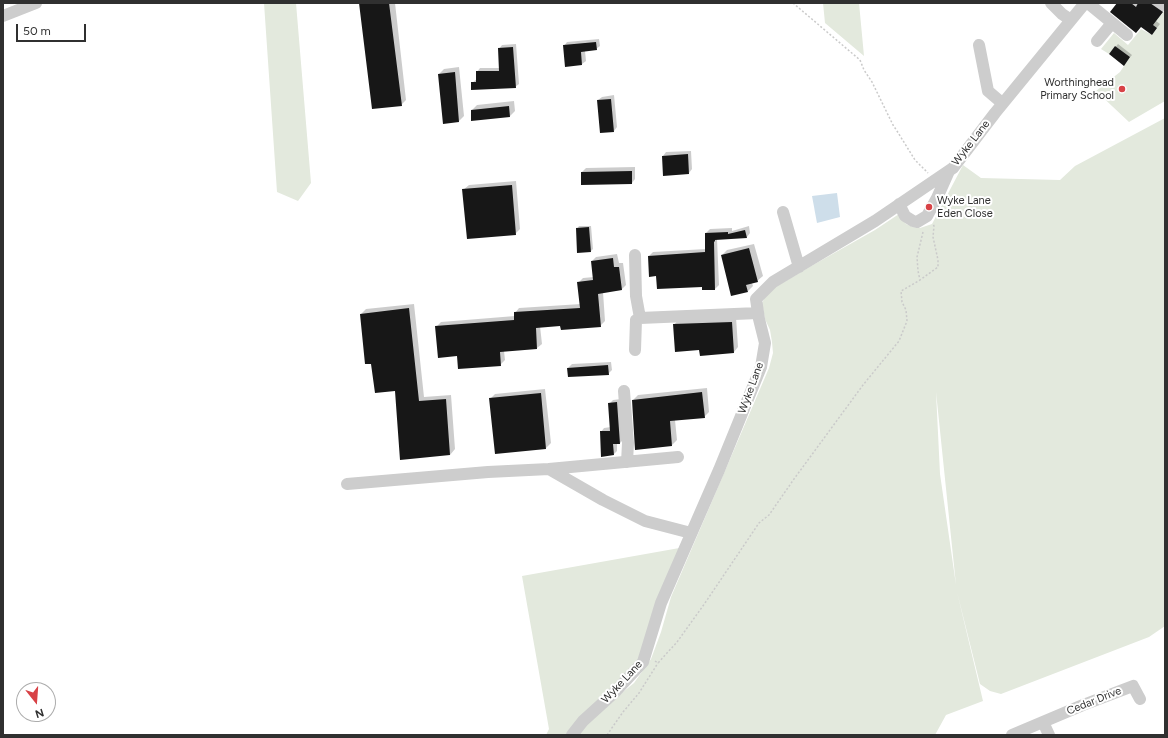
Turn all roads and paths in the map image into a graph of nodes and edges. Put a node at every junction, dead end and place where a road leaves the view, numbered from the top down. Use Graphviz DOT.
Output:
graph roads {
  1 [pos="36,3"];
  2 [pos="793,3"];
  3 [pos="1051,3"];
  4 [pos="1087,3"];
  5 [pos="3,16"];
  6 [pos="1071,20"];
  7 [pos="1112,22"];
  8 [pos="1127,35"];
  9 [pos="1097,42"];
  10 [pos="979,45"];
  11 [pos="1002,103"];
  12 [pos="950,170"];
  13 [pos="936,180"];
  14 [pos="899,204"];
  15 [pos="783,212"];
  16 [pos="924,218"];
  17 [pos="636,255"];
  18 [pos="799,266"];
  19 [pos="920,280"];
  20 [pos="758,313"];
  21 [pos="640,318"];
  22 [pos="635,350"];
  23 [pos="624,391"];
  24 [pos="678,457"];
  25 [pos="627,462"];
  26 [pos="549,469"];
  27 [pos="347,484"];
  28 [pos="691,533"];
  29 [pos="645,656"];
  30 [pos="658,663"];
  31 [pos="1140,699"];
  32 [pos="1043,722"];
  33 [pos="572,735"];
  34 [pos="607,735"];
  35 [pos="1012,735"];
  36 [pos="1049,735"];
  1 -- 5 [label="street"];
  2 -- 13 [label="path"];
  3 -- 6 [label="street"];
  4 -- 6 [label="street, Wyke Lane"];
  4 -- 7 [label="street"];
  6 -- 11 [label="street, Wyke Lane"];
  7 -- 8 [label="street"];
  7 -- 9 [label="street"];
  10 -- 11 [label="street"];
  11 -- 12 [label="street, Wyke Lane"];
  12 -- 13 [label="street, Wyke Lane"];
  12 -- 16 [label="street"];
  13 -- 14 [label="street, Wyke Lane"];
  14 -- 16 [label="street"];
  14 -- 18 [label="street, Wyke Lane"];
  15 -- 18 [label="street"];
  16 -- 19 [label="path"];
  16 -- 19 [label="path"];
  17 -- 21 [label="street"];
  18 -- 20 [label="street, Wyke Lane"];
  19 -- 30 [label="path"];
  20 -- 21 [label="street"];
  20 -- 28 [label="street, Wyke Lane"];
  21 -- 22 [label="street"];
  23 -- 25 [label="street"];
  24 -- 25 [label="street"];
  25 -- 26 [label="street"];
  26 -- 27 [label="street"];
  26 -- 28 [label="street"];
  28 -- 29 [label="street, Wyke Lane"];
  29 -- 30 [label="path"];
  29 -- 33 [label="street, Wyke Lane"];
  30 -- 34 [label="path"];
  31 -- 32 [label="street, Cedar Drive"];
  32 -- 35 [label="street, Cedar Drive"];
  32 -- 36 [label="street"];
}
